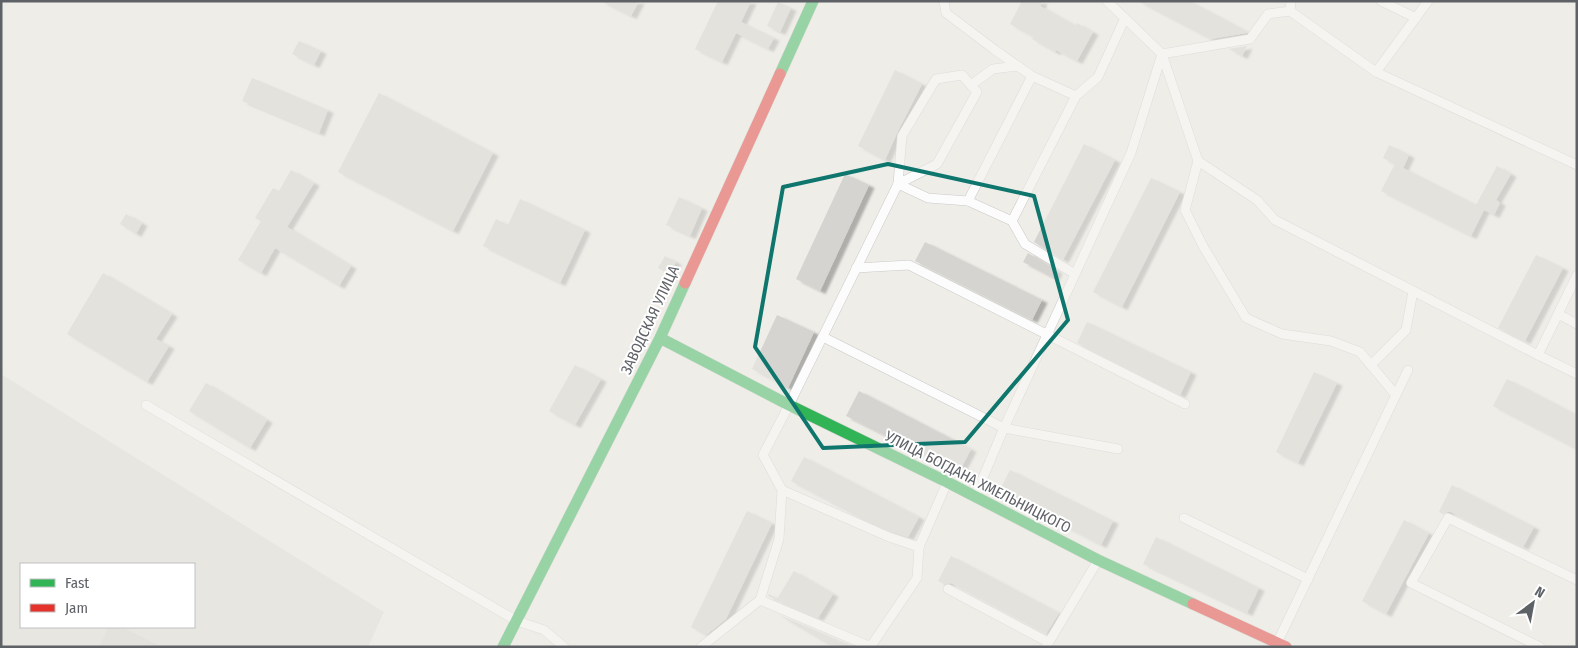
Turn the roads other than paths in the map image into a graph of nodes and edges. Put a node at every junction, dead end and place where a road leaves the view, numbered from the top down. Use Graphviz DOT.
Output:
graph roads {
  1 [pos="812,1"];
  2 [pos="944,1"];
  3 [pos="1107,1"];
  4 [pos="1291,1"];
  5 [pos="1381,1"];
  6 [pos="1428,1"];
  7 [pos="1290,11"];
  8 [pos="1125,18"];
  9 [pos="1416,18"];
  10 [pos="1162,54"];
  11 [pos="1018,66"];
  12 [pos="1376,72"];
  13 [pos="1032,76"];
  14 [pos="971,85"];
  15 [pos="1076,96"];
  16 [pos="1198,161"];
  17 [pos="1577,165"];
  18 [pos="898,184"];
  19 [pos="968,201"];
  20 [pos="1012,221"];
  21 [pos="856,268"];
  22 [pos="1075,274"];
  23 [pos="1577,274"];
  24 [pos="1413,291"];
  25 [pos="1573,291"];
  26 [pos="1558,314"];
  27 [pos="1577,324"];
  28 [pos="1046,336"];
  29 [pos="823,337"];
  30 [pos="660,338"];
  31 [pos="1538,356"];
  32 [pos="1371,365"];
  33 [pos="1408,370"];
  34 [pos="1577,374"];
  35 [pos="1395,394"];
  36 [pos="1185,404"];
  37 [pos="146,405"];
  38 [pos="789,405"];
  39 [pos="1004,428"];
  40 [pos="1118,449"];
  41 [pos="947,482"];
  42 [pos="782,490"];
  43 [pos="974,496"];
  44 [pos="1184,518"];
  45 [pos="918,547"];
  46 [pos="1098,560"];
  47 [pos="1308,579"];
  48 [pos="1577,580"];
  49 [pos="948,589"];
  50 [pos="760,600"];
  51 [pos="517,621"];
  52 [pos="1047,645"];
  53 [pos="1282,645"];
  54 [pos="871,646"];
  55 [pos="503,647"];
  56 [pos="564,647"];
  57 [pos="701,647"];
  58 [pos="1540,647"];
  1 -- 30 [label="street, ЗАВОДСКАЯ УЛИЦА"];
  2 -- 11 [label="lane"];
  3 -- 8 [label="lane"];
  4 -- 7 [label="lane"];
  5 -- 9 [label="lane"];
  6 -- 9 [label="lane"];
  7 -- 10 [label="lane"];
  7 -- 12 [label="lane"];
  8 -- 10 [label="lane"];
  8 -- 15 [label="lane"];
  9 -- 12 [label="lane"];
  10 -- 16 [label="lane"];
  10 -- 22 [label="lane"];
  11 -- 13 [label="lane"];
  11 -- 14 [label="lane"];
  12 -- 17 [label="lane"];
  13 -- 15 [label="lane"];
  13 -- 19 [label="lane"];
  14 -- 18 [label="lane"];
  14 -- 18 [label="lane"];
  15 -- 20 [label="lane"];
  16 -- 24 [label="lane"];
  16 -- 32 [label="lane"];
  18 -- 19 [label="lane"];
  18 -- 21 [label="lane"];
  19 -- 20 [label="lane"];
  20 -- 22 [label="lane"];
  21 -- 28 [label="lane"];
  21 -- 29 [label="lane"];
  22 -- 28 [label="lane"];
  23 -- 25 [label="lane"];
  24 -- 31 [label="lane"];
  24 -- 32 [label="lane"];
  25 -- 26 [label="lane"];
  26 -- 27 [label="lane"];
  26 -- 31 [label="lane"];
  28 -- 36 [label="lane"];
  28 -- 39 [label="lane"];
  29 -- 38 [label="lane"];
  29 -- 39 [label="lane"];
  30 -- 38 [label="street, УЛИЦА БОГДАНА ХМЕЛЬНИЦКОГО"];
  30 -- 51 [label="street, ЗАВОДСКАЯ УЛИЦА"];
  31 -- 34 [label="lane"];
  32 -- 35 [label="lane"];
  33 -- 35 [label="lane"];
  35 -- 47 [label="lane"];
  37 -- 51 [label="lane"];
  38 -- 41 [label="street, УЛИЦА БОГДАНА ХМЕЛЬНИЦКОГО"];
  38 -- 42 [label="lane"];
  39 -- 40 [label="lane"];
  39 -- 43 [label="lane"];
  41 -- 43 [label="street, УЛИЦА БОГДАНА ХМЕЛЬНИЦКОГО"];
  41 -- 45 [label="lane"];
  42 -- 45 [label="lane"];
  42 -- 50 [label="lane"];
  43 -- 46 [label="street, УЛИЦА БОГДАНА ХМЕЛЬНИЦКОГО"];
  44 -- 47 [label="lane"];
  45 -- 54 [label="lane"];
  46 -- 52 [label="lane"];
  46 -- 53 [label="street, УЛИЦА БОГДАНА ХМЕЛЬНИЦКОГО"];
  47 -- 53 [label="lane"];
  48 -- 58 [label="lane"];
  49 -- 52 [label="lane"];
  50 -- 54 [label="lane"];
  50 -- 57 [label="lane"];
  51 -- 55 [label="street, ЗАВОДСКАЯ УЛИЦА"];
  51 -- 56 [label="lane"];
}
